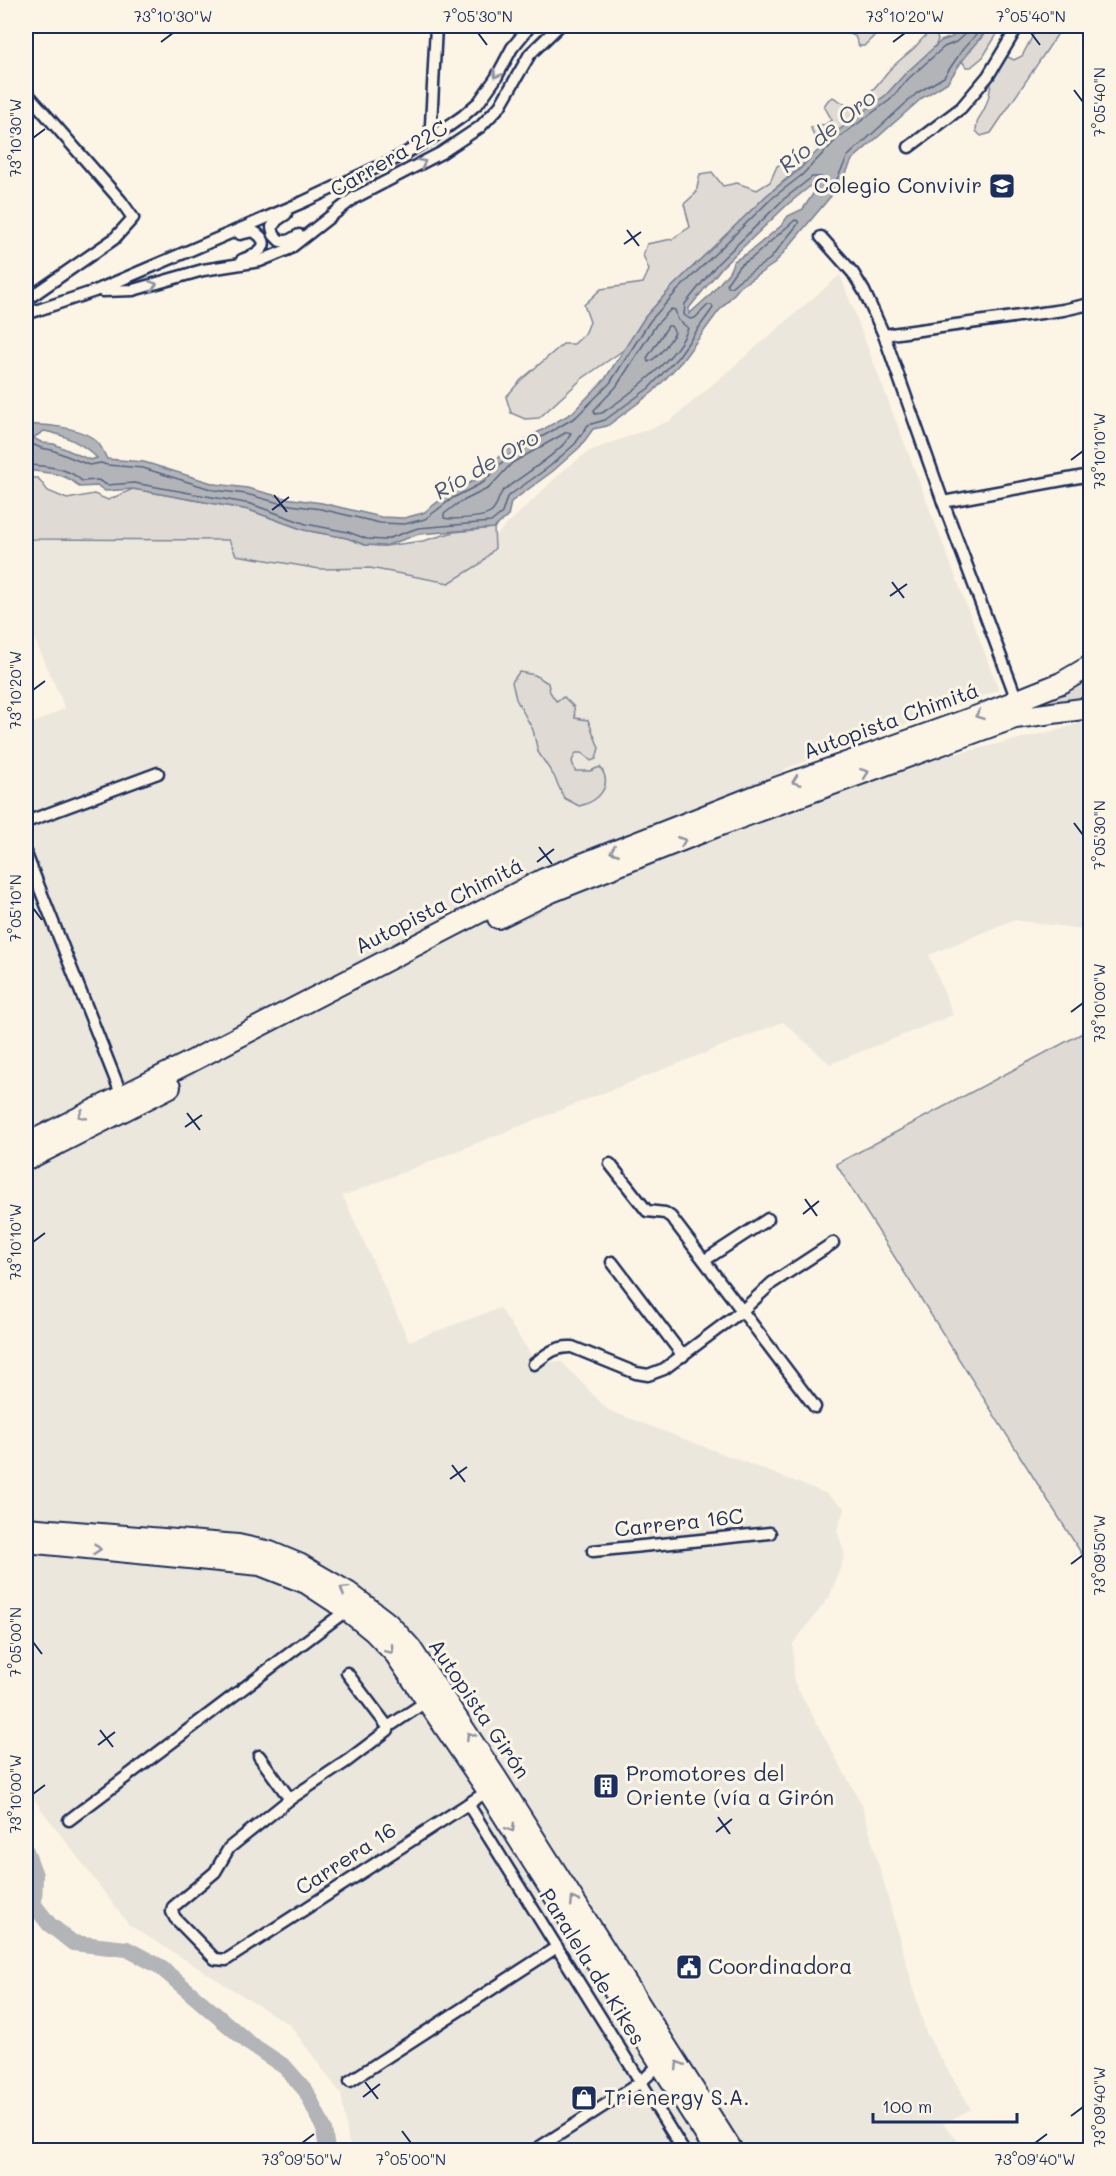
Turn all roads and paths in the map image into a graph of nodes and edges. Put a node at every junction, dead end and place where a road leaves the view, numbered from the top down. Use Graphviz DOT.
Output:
graph roads {
  1 [pos="436,26"];
  2 [pos="530,26"];
  3 [pos="559,26"];
  4 [pos="1018,26"];
  5 [pos="26,92"];
  6 [pos="433,137"];
  7 [pos="909,147"];
  8 [pos="303,201"];
  9 [pos="320,225"];
  10 [pos="222,237"];
  11 [pos="821,237"];
  12 [pos="228,266"];
  13 [pos="95,291"];
  14 [pos="26,300"];
  15 [pos="1090,304"];
  16 [pos="26,315"];
  17 [pos="884,335"];
  18 [pos="1090,475"];
  19 [pos="943,502"];
  20 [pos="1090,666"];
  21 [pos="1090,672"];
  22 [pos="1060,683"];
  23 [pos="1017,700"];
  24 [pos="1085,708"];
  25 [pos="158,772"];
  26 [pos="26,822"];
  27 [pos="26,854"];
  28 [pos="122,1096"];
  29 [pos="26,1144"];
  30 [pos="26,1160"];
  31 [pos="610,1164"];
  32 [pos="768,1219"];
  33 [pos="833,1243"];
  34 [pos="705,1260"];
  35 [pos="612,1262"];
  36 [pos="743,1310"];
  37 [pos="682,1356"];
  38 [pos="534,1364"];
  39 [pos="815,1407"];
  40 [pos="26,1528"];
  41 [pos="770,1533"];
  42 [pos="26,1542"];
  43 [pos="593,1551"];
  44 [pos="347,1610"];
  45 [pos="347,1673"];
  46 [pos="427,1701"];
  47 [pos="388,1727"];
  48 [pos="258,1756"];
  49 [pos="488,1791"];
  50 [pos="290,1799"];
  51 [pos="468,1804"];
  52 [pos="69,1820"];
  53 [pos="557,1947"];
  54 [pos="660,2064"];
  55 [pos="350,2081"];
  56 [pos="641,2082"];
  57 [pos="535,2151"];
  58 [pos="683,2151"];
  59 [pos="715,2151"];
  60 [pos="732,2151"];
  1 -- 6 [label="street"];
  2 -- 6 [label="street, Carrera 22C, one-way"];
  9 -- 3 [label="street, Carrera 22C, one-way"];
  4 -- 7 [label="street"];
  5 -- 14 [label="street"];
  6 -- 8 [label="street, Carrera 22C"];
  8 -- 9 [label="street"];
  8 -- 10 [label="street, Carrera 22C"];
  9 -- 12 [label="street, Carrera 22C"];
  10 -- 12 [label="street"];
  10 -- 13 [label="street, Carrera 22C"];
  11 -- 17 [label="street"];
  13 -- 12 [label="street, Carrera 22C, one-way"];
  13 -- 16 [label="street, Carrera 22C"];
  15 -- 17 [label="street"];
  17 -- 19 [label="street"];
  18 -- 19 [label="street"];
  19 -- 23 [label="street"];
  20 -- 22 [label="highway, Autopista Chimitá"];
  21 -- 22 [label="highway"];
  22 -- 23 [label="highway, Autopista Chimitá"];
  23 -- 28 [label="highway, Autopista Chimitá, one-way"];
  30 -- 24 [label="highway, Autopista Chimitá, one-way"];
  25 -- 26 [label="street"];
  27 -- 28 [label="street"];
  28 -- 29 [label="highway, Autopista Chimitá, one-way"];
  31 -- 34 [label="street"];
  32 -- 34 [label="street"];
  33 -- 36 [label="street"];
  34 -- 36 [label="street"];
  35 -- 37 [label="street"];
  36 -- 37 [label="street"];
  36 -- 39 [label="street"];
  37 -- 38 [label="street"];
  60 -- 40 [label="highway, Autopista Girón, one-way"];
  41 -- 43 [label="street, Carrera 16C"];
  42 -- 44 [label="highway, Autopista Girón, one-way"];
  44 -- 46 [label="highway, Autopista Girón, one-way"];
  44 -- 52 [label="street"];
  45 -- 47 [label="street"];
  46 -- 47 [label="street"];
  46 -- 49 [label="highway, Autopista Girón"];
  47 -- 50 [label="street"];
  48 -- 50 [label="street"];
  49 -- 51 [label="street, Carrera 16"];
  49 -- 54 [label="highway, Autopista Girón, one-way"];
  50 -- 51 [label="street, Carrera 16"];
  51 -- 53 [label="street, Paralela de Kikes"];
  53 -- 55 [label="street"];
  53 -- 56 [label="street, Paralela de Kikes"];
  54 -- 56 [label="street"];
  54 -- 59 [label="highway, Autopista Girón"];
  56 -- 57 [label="street"];
  56 -- 58 [label="street, Paralela de Kikes"];
}
